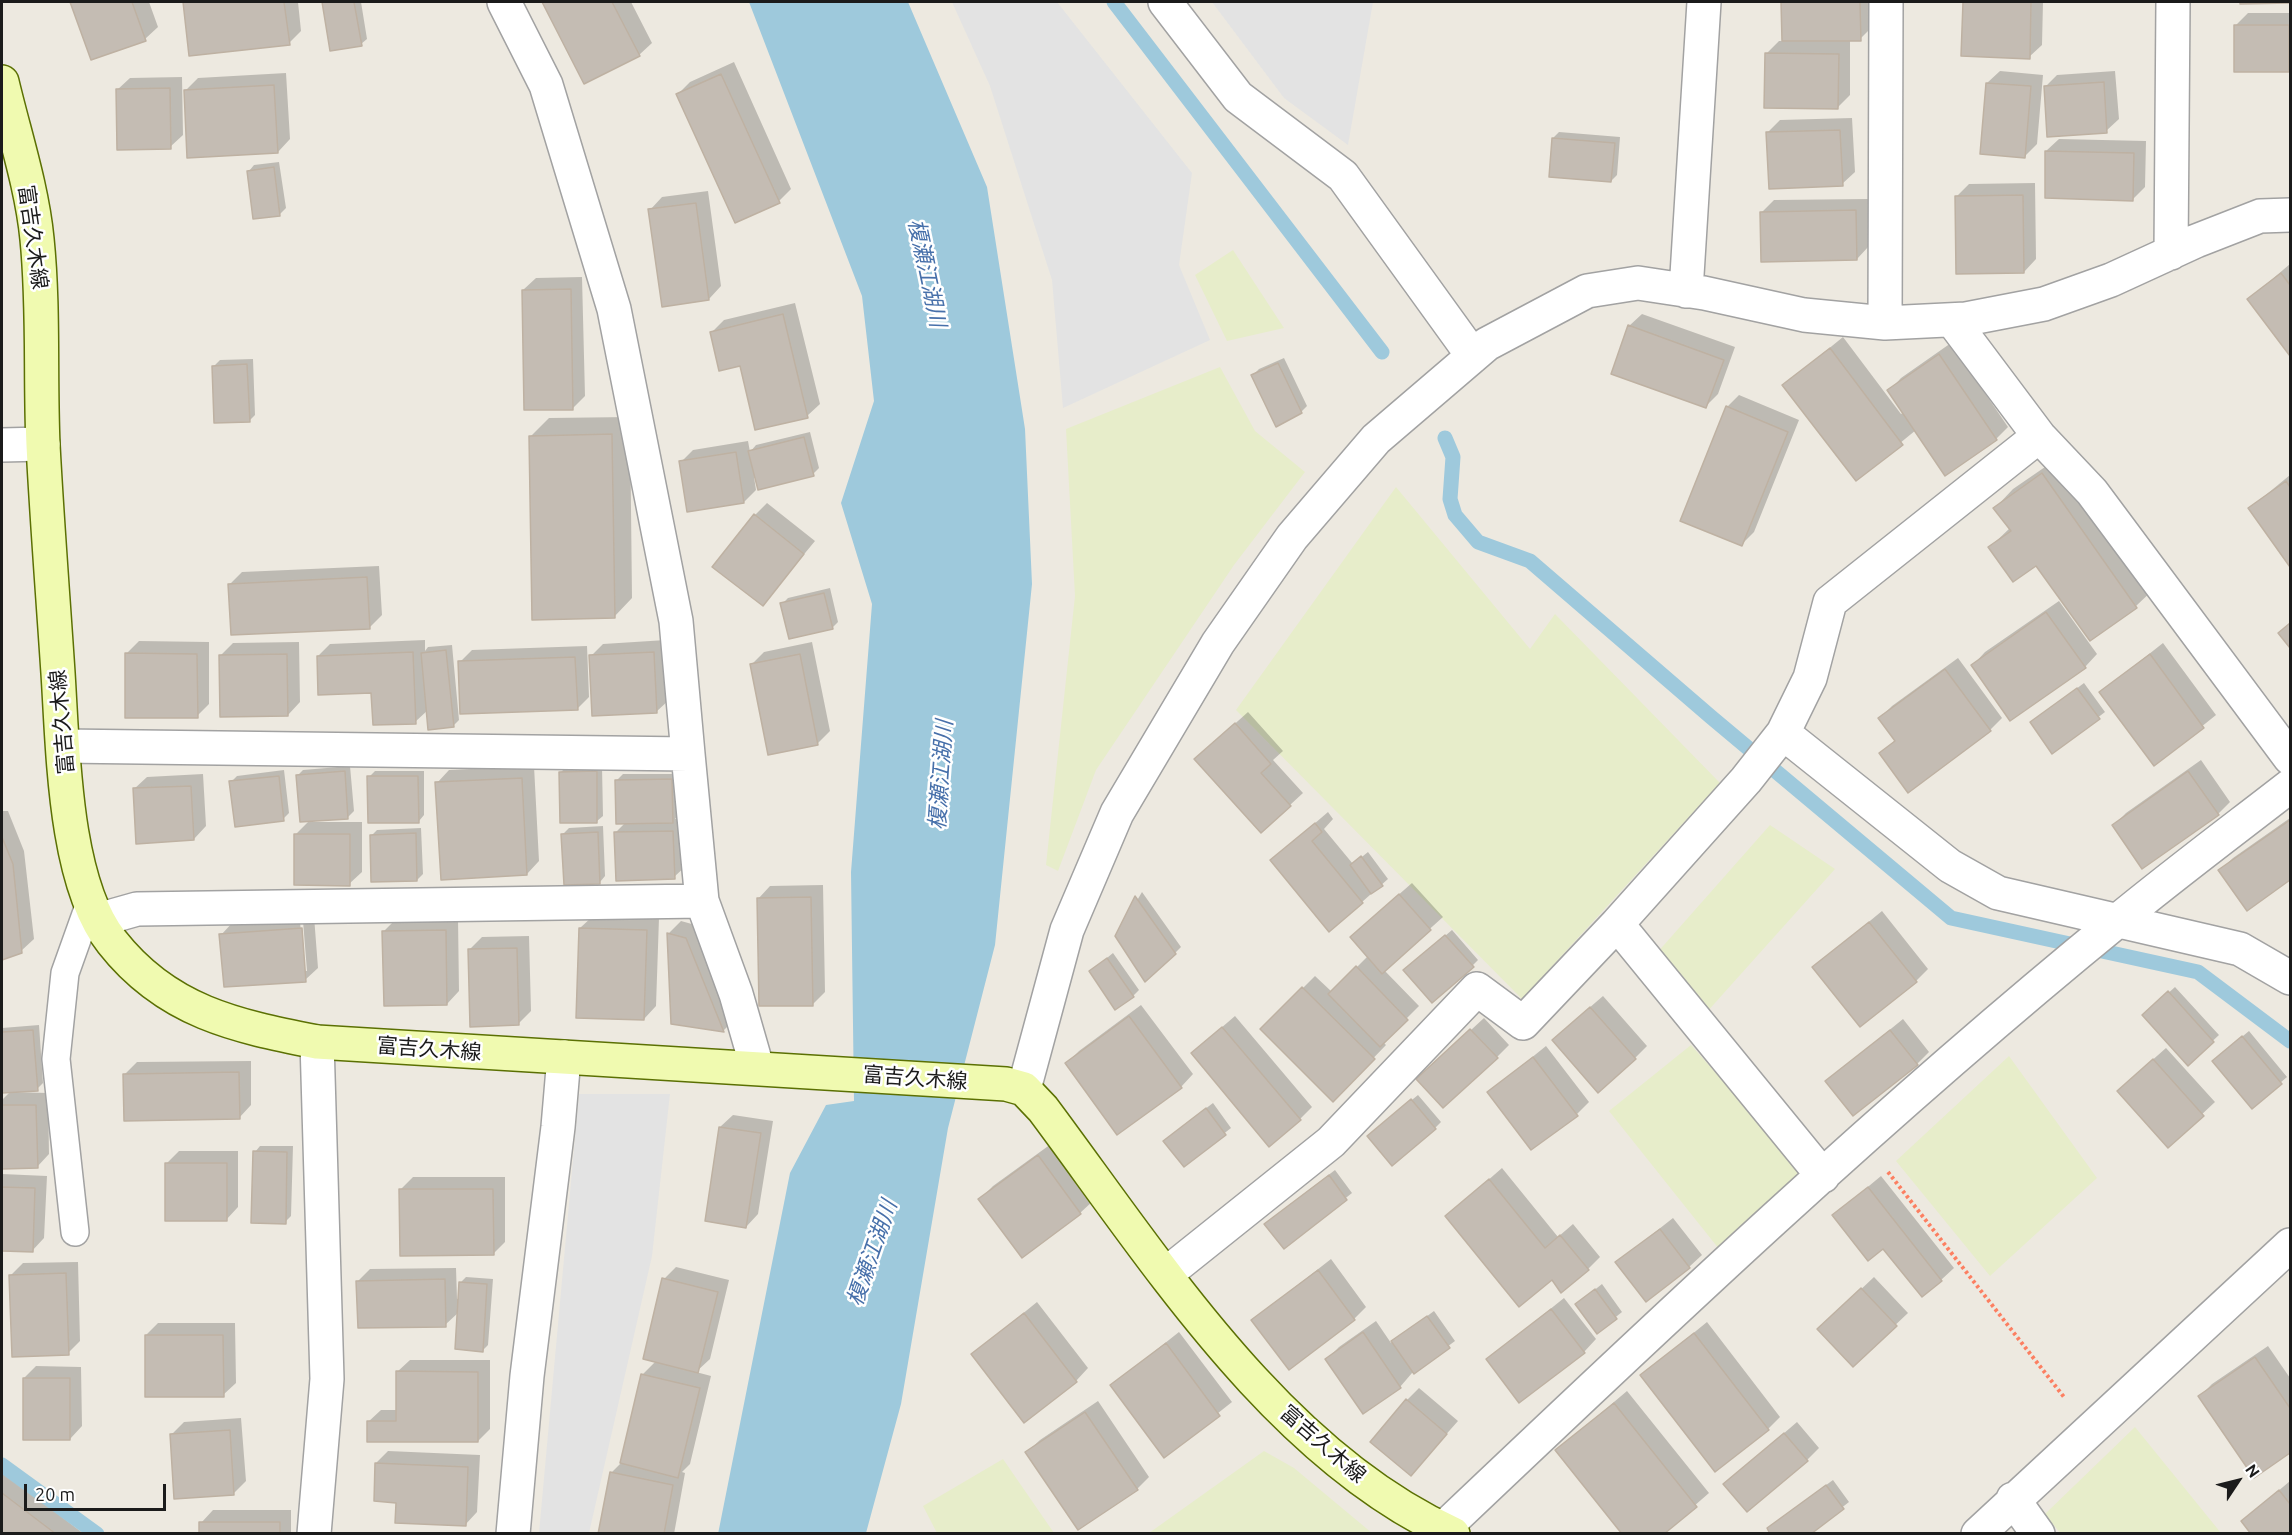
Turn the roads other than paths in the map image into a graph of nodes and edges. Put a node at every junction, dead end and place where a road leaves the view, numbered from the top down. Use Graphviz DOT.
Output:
graph roads {
  1 [pos="504,2"];
  2 [pos="1165,2"];
  3 [pos="1704,2"];
  4 [pos="1886,2"];
  5 [pos="2173,2"];
  6 [pos="2,82"];
  7 [pos="2290,215"];
  8 [pos="2171,253"];
  9 [pos="1686,291"];
  10 [pos="1952,320"];
  11 [pos="1885,322"];
  12 [pos="1473,356"];
  13 [pos="2039,436"];
  14 [pos="43,444"];
  15 [pos="2,445"];
  16 [pos="1779,739"];
  17 [pos="63,746"];
  18 [pos="688,754"];
  19 [pos="2290,758"];
  20 [pos="2290,786"];
  21 [pos="702,901"];
  22 [pos="94,912"];
  23 [pos="1617,924"];
  24 [pos="2109,927"];
  25 [pos="2290,978"];
  26 [pos="317,1042"];
  27 [pos="564,1057"];
  28 [pos="757,1067"];
  29 [pos="1024,1089"];
  30 [pos="1823,1176"];
  31 [pos="75,1232"];
  32 [pos="2290,1245"];
  33 [pos="1166,1274"];
  34 [pos="2013,1499"];
  35 [pos="1447,1532"];
  36 [pos="314,1533"];
  37 [pos="513,1533"];
  38 [pos="1978,1533"];
  39 [pos="2038,1533"];
  1 -- 18 [label="street"];
  2 -- 12 [label="street"];
  3 -- 9 [label="street"];
  4 -- 11 [label="street"];
  5 -- 8 [label="street"];
  6 -- 14 [label="main road, 富吉久木線"];
  7 -- 8 [label="street"];
  8 -- 10 [label="street"];
  9 -- 11 [label="street"];
  9 -- 12 [label="street"];
  10 -- 11 [label="street"];
  10 -- 13 [label="street"];
  12 -- 29 [label="street"];
  13 -- 16 [label="street"];
  13 -- 19 [label="street"];
  14 -- 15 [label="street"];
  14 -- 17 [label="main road, 富吉久木線"];
  16 -- 23 [label="street"];
  16 -- 24 [label="street"];
  17 -- 18 [label="street"];
  17 -- 22 [label="main road, 富吉久木線"];
  18 -- 21 [label="street"];
  20 -- 24 [label="street"];
  21 -- 22 [label="street"];
  21 -- 28 [label="street"];
  22 -- 26 [label="main road, 富吉久木線"];
  22 -- 31 [label="lane"];
  23 -- 30 [label="street"];
  23 -- 33 [label="street"];
  24 -- 25 [label="street"];
  24 -- 30 [label="street"];
  26 -- 27 [label="main road, 富吉久木線"];
  26 -- 36 [label="street"];
  27 -- 28 [label="main road, 富吉久木線"];
  27 -- 37 [label="street"];
  28 -- 29 [label="main road, 富吉久木線"];
  29 -- 33 [label="main road, 富吉久木線"];
  30 -- 35 [label="street"];
  32 -- 34 [label="street"];
  33 -- 35 [label="main road, 富吉久木線"];
  34 -- 38 [label="street"];
  34 -- 39 [label="street"];
}
